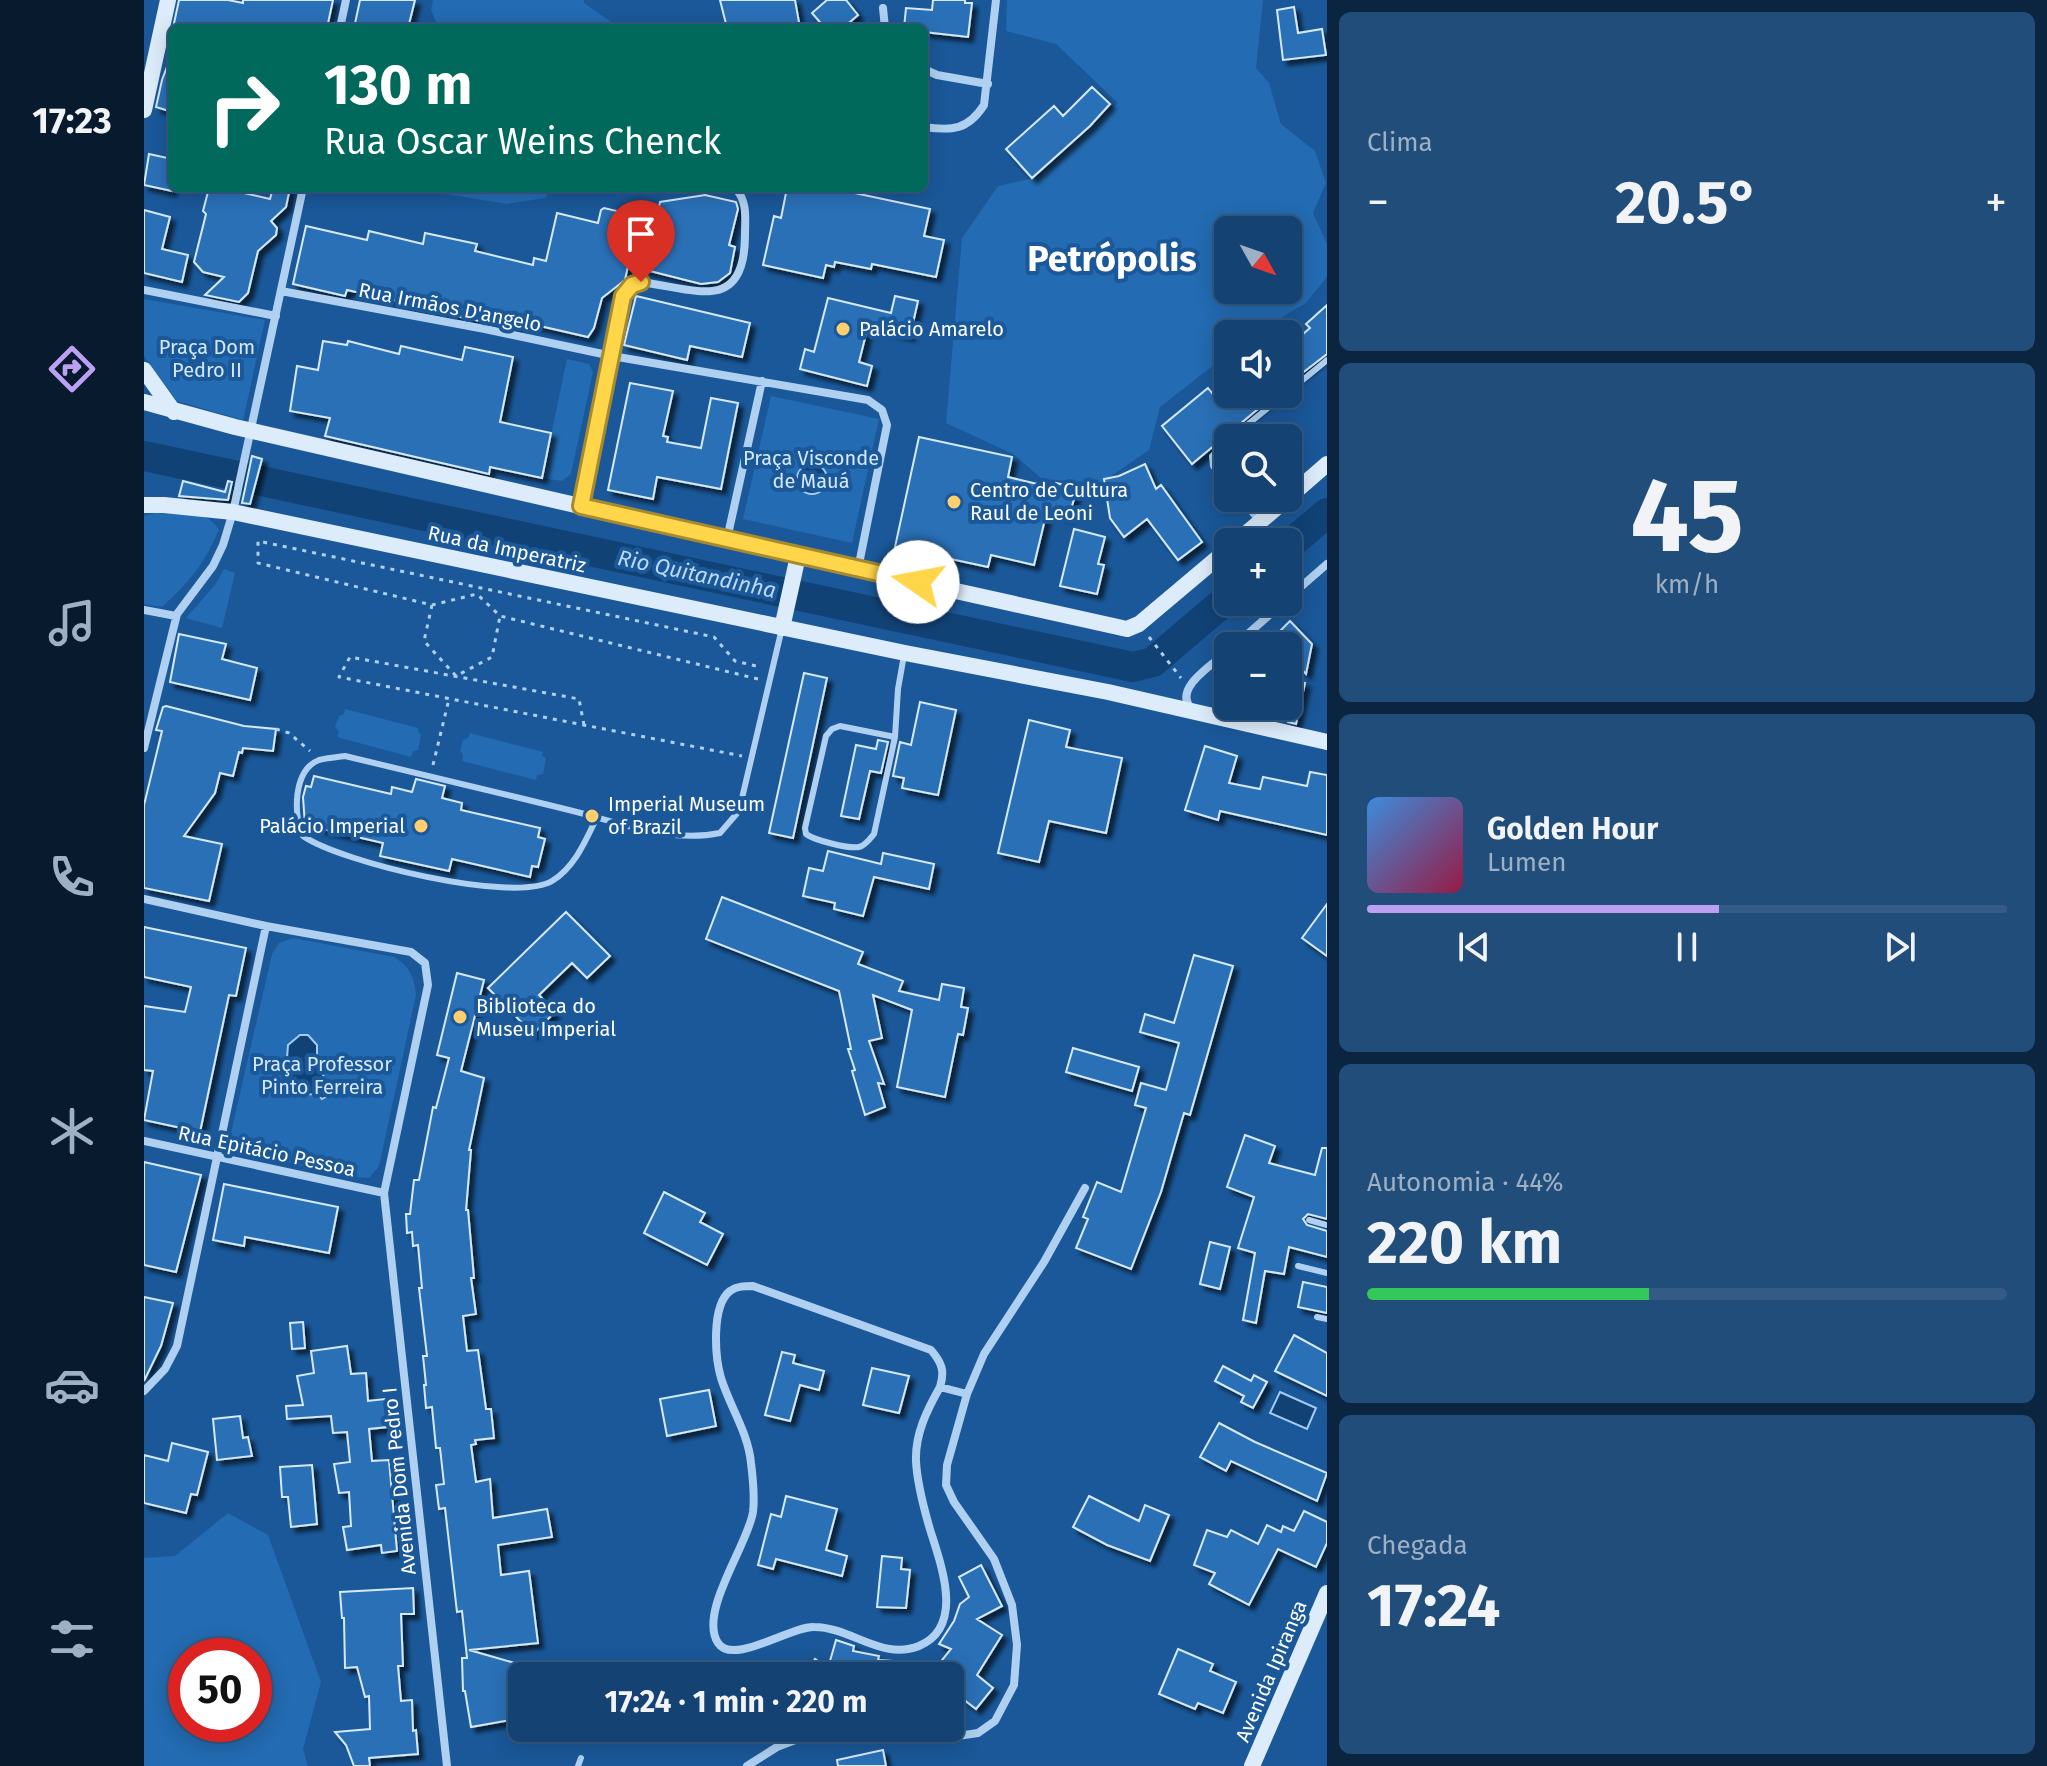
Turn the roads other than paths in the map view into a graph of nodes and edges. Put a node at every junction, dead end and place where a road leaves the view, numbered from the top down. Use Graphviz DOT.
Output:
graph roads {
  1 [pos="168,0"];
  2 [pos="346,0"];
  3 [pos="876,0"];
  4 [pos="889,0"];
  5 [pos="996,0"];
  6 [pos="883,8"];
  7 [pos="341,24"];
  8 [pos="885,24"];
  9 [pos="928,71"];
  10 [pos="988,84"];
  11 [pos="144,110"];
  12 [pos="928,128"];
  13 [pos="302,192"];
  14 [pos="738,192"];
  15 [pos="144,290"];
  16 [pos="281,291"];
  17 [pos="276,316"];
  18 [pos="612,356"];
  19 [pos="1327,360"];
  20 [pos="144,370"];
  21 [pos="762,381"];
  22 [pos="1302,381"];
  23 [pos="144,402"];
  24 [pos="1268,408"];
  25 [pos="174,412"];
  26 [pos="1248,424"];
  27 [pos="251,430"];
  28 [pos="1327,464"];
  29 [pos="1302,486"];
  30 [pos="144,505"];
  31 [pos="581,506"];
  32 [pos="233,512"];
  33 [pos="1252,512"];
  34 [pos="1272,512"];
  35 [pos="1260,522"];
  36 [pos="1253,528"];
  37 [pos="727,540"];
  38 [pos="798,556"];
  39 [pos="1214,561"];
  40 [pos="1327,564"];
  41 [pos="858,569"];
  42 [pos="1302,586"];
  43 [pos="144,610"];
  44 [pos="176,616"];
  45 [pos="1268,616"];
  46 [pos="782,628"];
  47 [pos="1250,632"];
  48 [pos="905,653"];
  49 [pos="1214,663"];
  50 [pos="1196,713"];
  51 [pos="895,737"];
  52 [pos="1327,742"];
  53 [pos="144,748"];
  54 [pos="597,817"];
  55 [pos="144,899"];
  56 [pos="266,926"];
  57 [pos="144,1141"];
  58 [pos="217,1157"];
  59 [pos="1085,1188"];
  60 [pos="384,1193"];
  61 [pos="1309,1220"];
  62 [pos="1327,1225"];
  63 [pos="1298,1266"];
  64 [pos="1327,1273"];
  65 [pos="1317,1317"];
  66 [pos="1327,1319"];
  67 [pos="940,1387"];
  68 [pos="144,1391"];
  69 [pos="967,1394"];
  70 [pos="1327,1593"];
  71 [pos="964,1735"];
  72 [pos="790,1742"];
  73 [pos="581,1758"];
  74 [pos="447,1766"];
  75 [pos="578,1766"];
  76 [pos="747,1766"];
  77 [pos="1252,1766"];
  1 -- 11 [label="main road"];
  2 -- 7 [label="street"];
  3 -- 6 [label="street"];
  4 -- 6 [label="street"];
  5 -- 10 [label="street"];
  6 -- 8 [label="street"];
  9 -- 10 [label="street"];
  10 -- 12 [label="street"];
  13 -- 16 [label="street"];
  14 -- 18 [label="street"];
  15 -- 17 [label="street"];
  16 -- 17 [label="street"];
  16 -- 18 [label="street, Rua Irmãos D'angelo"];
  17 -- 27 [label="street"];
  18 -- 21 [label="street, Rua Irmãos D'angelo"];
  18 -- 31 [label="street"];
  19 -- 22 [label="lane"];
  20 -- 25 [label="main road"];
  21 -- 37 [label="street"];
  21 -- 41 [label="street"];
  23 -- 25 [label="main road"];
  24 -- 26 [label="lane"];
  25 -- 27 [label="main road"];
  27 -- 31 [label="main road"];
  27 -- 32 [label="street"];
  28 -- 29 [label="main road"];
  30 -- 32 [label="main road, Rua da Imperatriz"];
  31 -- 37 [label="main road"];
  32 -- 44 [label="street"];
  32 -- 46 [label="main road, Rua da Imperatriz"];
  33 -- 35 [label="lane"];
  34 -- 35 [label="main road"];
  35 -- 36 [label="main road"];
  37 -- 38 [label="main road"];
  38 -- 41 [label="main road"];
  38 -- 46 [label="main road"];
  39 -- 41 [label="main road"];
  40 -- 42 [label="street"];
  43 -- 44 [label="street"];
  44 -- 53 [label="street"];
  45 -- 47 [label="street"];
  46 -- 48 [label="main road, Rua da Imperatriz"];
  46 -- 54 [label="lane"];
  48 -- 50 [label="main road, Rua da Imperatriz"];
  48 -- 51 [label="lane"];
  49 -- 50 [label="street"];
  50 -- 52 [label="main road, Rua da Imperatriz"];
  51 -- 51 [label="lane"];
  54 -- 54 [label="lane"];
  55 -- 56 [label="street"];
  56 -- 58 [label="street"];
  56 -- 60 [label="street"];
  57 -- 58 [label="street, Rua Epitácio Pessoa"];
  58 -- 60 [label="street, Rua Epitácio Pessoa"];
  58 -- 68 [label="street"];
  59 -- 69 [label="street"];
  60 -- 74 [label="street, Avenida Dom Pedro I"];
  61 -- 62 [label="lane"];
  63 -- 64 [label="lane"];
  65 -- 66 [label="lane"];
  67 -- 67 [label="street"];
  67 -- 69 [label="street"];
  69 -- 71 [label="street"];
  70 -- 77 [label="main road, Avenida Ipiranga"];
  72 -- 76 [label="street"];
  73 -- 75 [label="lane"];
}
